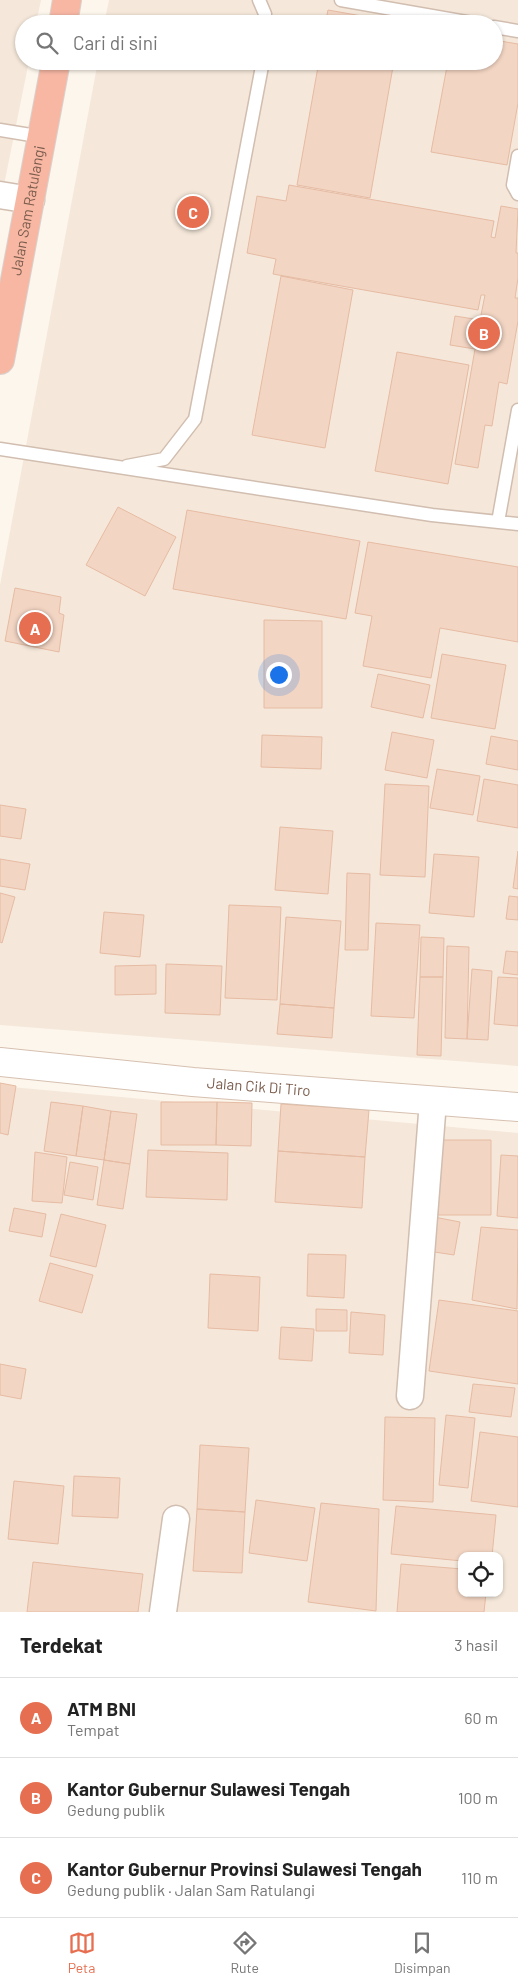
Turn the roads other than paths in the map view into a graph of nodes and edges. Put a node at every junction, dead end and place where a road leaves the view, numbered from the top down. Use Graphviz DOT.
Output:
graph roads {
  1 [pos="67,0"];
  2 [pos="259,0"];
  3 [pos="341,0"];
  4 [pos="64,15"];
  5 [pos="265,15"];
  6 [pos="427,15"];
  7 [pos="503,28"];
  8 [pos="518,31"];
  9 [pos="54,70"];
  10 [pos="261,70"];
  11 [pos="0,130"];
  12 [pos="43,137"];
  13 [pos="518,156"];
  14 [pos="518,194"];
  15 [pos="0,195"];
  16 [pos="31,200"];
  17 [pos="0,360"];
  18 [pos="518,410"];
  19 [pos="0,449"];
  20 [pos="115,468"];
  21 [pos="498,522"];
  22 [pos="518,524"];
  23 [pos="0,1062"];
  24 [pos="433,1101"];
  25 [pos="518,1107"];
  26 [pos="410,1396"];
  27 [pos="176,1519"];
  28 [pos="163,1612"];
  1 -- 4 [label="highway"];
  2 -- 5 [label="lane"];
  3 -- 6 [label="lane"];
  7 -- 8 [label="lane"];
  9 -- 12 [label="highway, Jalan Sam Ratulangi"];
  10 -- 20 [label="lane"];
  11 -- 12 [label="lane"];
  12 -- 16 [label="highway, Jalan Sam Ratulangi"];
  13 -- 14 [label="lane"];
  15 -- 16 [label="street"];
  16 -- 17 [label="highway, Jalan Sam Ratulangi"];
  18 -- 21 [label="lane"];
  19 -- 20 [label="lane"];
  20 -- 21 [label="lane"];
  21 -- 22 [label="lane"];
  23 -- 24 [label="street, Jalan Cik Di Tiro"];
  24 -- 25 [label="street, Jalan Cik Di Tiro"];
  24 -- 26 [label="street"];
  27 -- 28 [label="street"];
}
